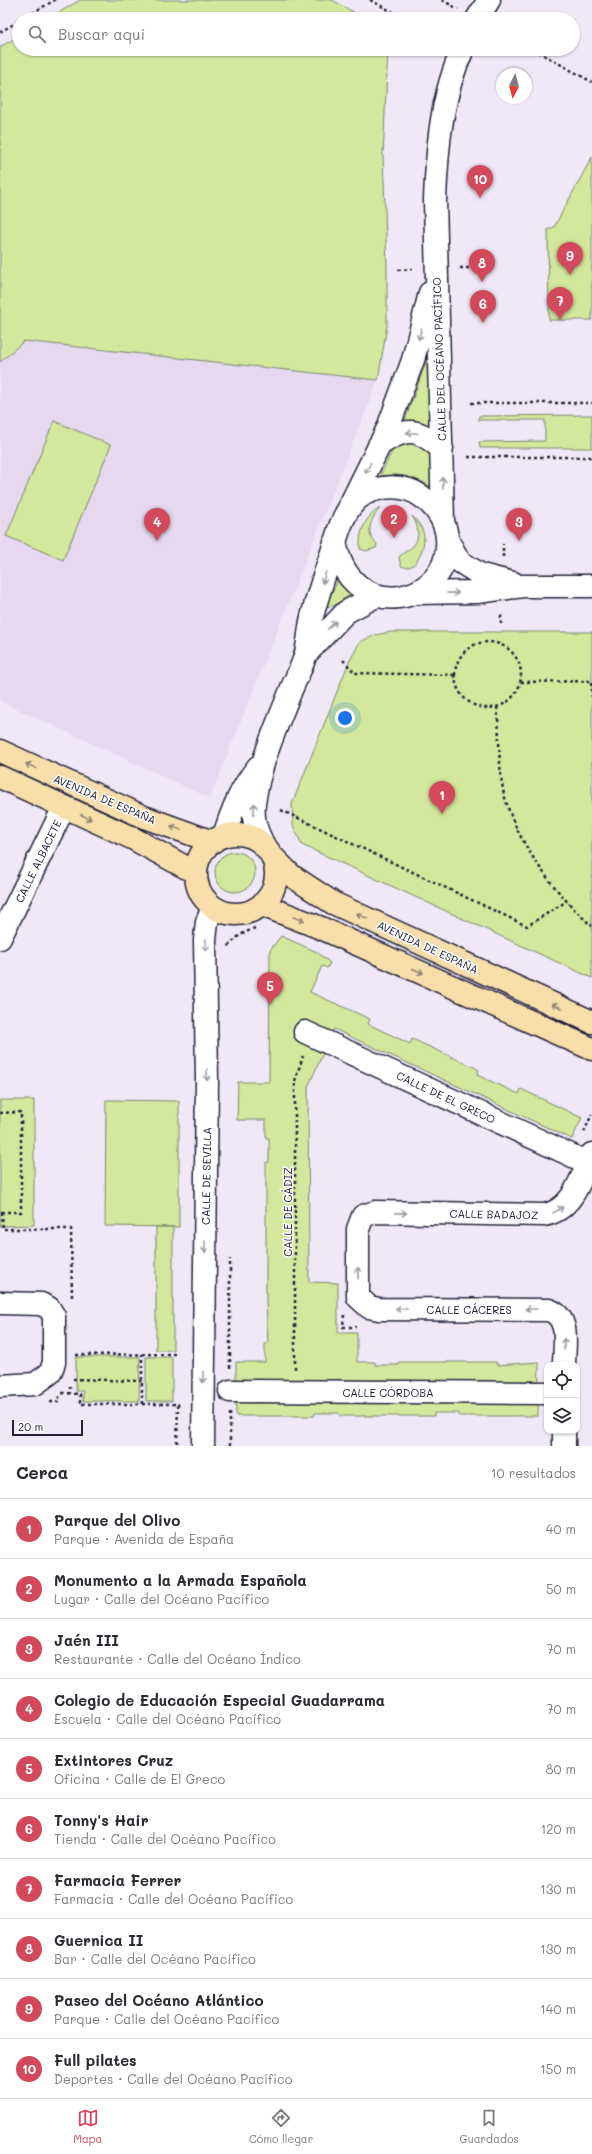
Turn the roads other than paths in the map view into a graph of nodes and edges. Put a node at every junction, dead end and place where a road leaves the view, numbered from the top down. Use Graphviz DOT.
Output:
graph roads {
  1 [pos="489,0"];
  2 [pos="481,12"];
  3 [pos="461,56"];
  4 [pos="436,269"];
  5 [pos="379,445"];
  6 [pos="442,449"];
  7 [pos="346,515"];
  8 [pos="445,530"];
  9 [pos="335,541"];
  10 [pos="524,586"];
  11 [pos="592,586"];
  12 [pos="414,593"];
  13 [pos="376,596"];
  14 [pos="306,654"];
  15 [pos="0,752"];
  16 [pos="262,763"];
  17 [pos="0,777"];
  18 [pos="64,807"];
  19 [pos="218,839"];
  20 [pos="268,852"];
  21 [pos="196,873"];
  22 [pos="262,905"];
  23 [pos="213,907"];
  24 [pos="0,938"];
  25 [pos="592,1022"];
  26 [pos="307,1033"];
  27 [pos="592,1049"];
  28 [pos="584,1158"];
  29 [pos="0,1303"];
  30 [pos="368,1307"];
  31 [pos="564,1362"];
  32 [pos="0,1386"];
  33 [pos="230,1392"];
  34 [pos="544,1394"];
  35 [pos="564,1434"];
  36 [pos="203,1446"];
  37 [pos="564,1446"];
  1 -- 2 [label="street"];
  3 -- 4 [label="street, CALLE DEL OCÉANO PACÍFICO"];
  4 -- 5 [label="street, CALLE DEL OCÉANO PACÍFICO, one-way"];
  4 -- 6 [label="street, CALLE DEL OCÉANO PACÍFICO"];
  6 -- 5 [label="street, CALLE DEL OCÉANO PACÍFICO, one-way"];
  5 -- 7 [label="street, CALLE DEL OCÉANO PACÍFICO, one-way"];
  8 -- 6 [label="street, CALLE DEL OCÉANO PACÍFICO, one-way"];
  7 -- 8 [label="street"];
  7 -- 9 [label="street"];
  8 -- 10 [label="street"];
  8 -- 12 [label="street"];
  9 -- 13 [label="street"];
  9 -- 14 [label="street, one-way"];
  10 -- 11 [label="street"];
  12 -- 10 [label="street, one-way"];
  12 -- 13 [label="street"];
  14 -- 13 [label="street, one-way"];
  14 -- 16 [label="street"];
  19 -- 15 [label="main road, AVENIDA DE ESPAÑA, one-way"];
  16 -- 19 [label="street"];
  20 -- 16 [label="street, one-way"];
  17 -- 18 [label="main road, AVENIDA DE ESPAÑA"];
  18 -- 21 [label="main road, AVENIDA DE ESPAÑA, one-way"];
  18 -- 24 [label="street, CALLE ALBACETE"];
  19 -- 20 [label="main road"];
  19 -- 21 [label="main road"];
  20 -- 22 [label="main road"];
  25 -- 20 [label="main road, AVENIDA DE ESPAÑA, one-way"];
  21 -- 23 [label="main road"];
  22 -- 23 [label="main road"];
  22 -- 27 [label="main road, one-way"];
  23 -- 36 [label="street, CALLE DE SEVILLA, one-way"];
  26 -- 28 [label="street, CALLE DE EL GRECO"];
  30 -- 28 [label="street, CALLE BADAJOZ, one-way"];
  29 -- 32 [label="street"];
  31 -- 30 [label="street, CALLE CÁCERES, one-way"];
  33 -- 34 [label="street, CALLE CÓRDOBA"];
  35 -- 37 [label="street"];
}
